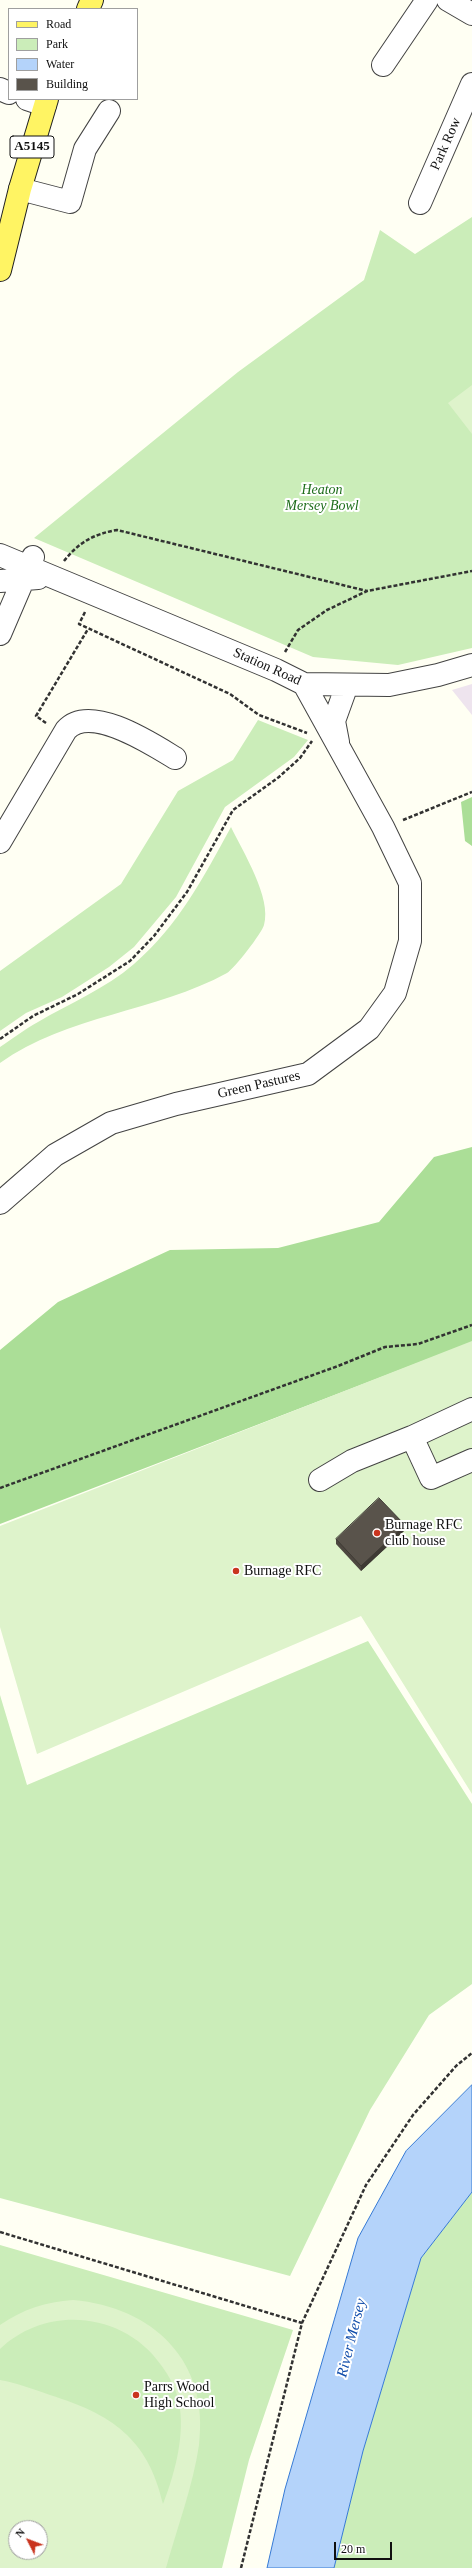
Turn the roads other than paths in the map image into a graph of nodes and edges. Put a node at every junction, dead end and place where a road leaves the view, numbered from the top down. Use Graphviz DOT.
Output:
graph roads {
  1 [pos="427,0"];
  2 [pos="448,0"];
  3 [pos="472,14"];
  4 [pos="383,65"];
  5 [pos="472,84"];
  6 [pos="40,101"];
  7 [pos="109,111"];
  8 [pos="20,189"];
  9 [pos="420,203"];
  10 [pos="0,270"];
  11 [pos="0,539"];
  12 [pos="0,555"];
  13 [pos="30,567"];
  14 [pos="0,581"];
  15 [pos="94,593"];
  16 [pos="0,634"];
  17 [pos="472,665"];
  18 [pos="304,684"];
  19 [pos="347,685"];
  20 [pos="339,749"];
  21 [pos="175,758"];
  22 [pos="0,842"];
  23 [pos="0,1203"];
  24 [pos="472,1409"];
  25 [pos="412,1437"];
  26 [pos="472,1460"];
  27 [pos="320,1480"];
  1 -- 4 [label="street"];
  2 -- 3 [label="street"];
  5 -- 9 [label="street, Park Row"];
  6 -- 8 [label="main road, A5145"];
  7 -- 8 [label="street"];
  8 -- 10 [label="main road, A5145"];
  11 -- 13 [label="street, Station Road"];
  12 -- 13 [label="street, Station Road"];
  13 -- 14 [label="street"];
  13 -- 15 [label="street, Station Road"];
  13 -- 15 [label="street, Station Road"];
  13 -- 16 [label="street"];
  15 -- 18 [label="street, Station Road"];
  17 -- 19 [label="street, Station Road"];
  18 -- 19 [label="street, Station Road"];
  18 -- 20 [label="street, Green Pastures"];
  19 -- 20 [label="street, Green Pastures"];
  20 -- 23 [label="street, Green Pastures"];
  21 -- 22 [label="street"];
  24 -- 25 [label="street"];
  25 -- 26 [label="street"];
  25 -- 27 [label="street"];
}
